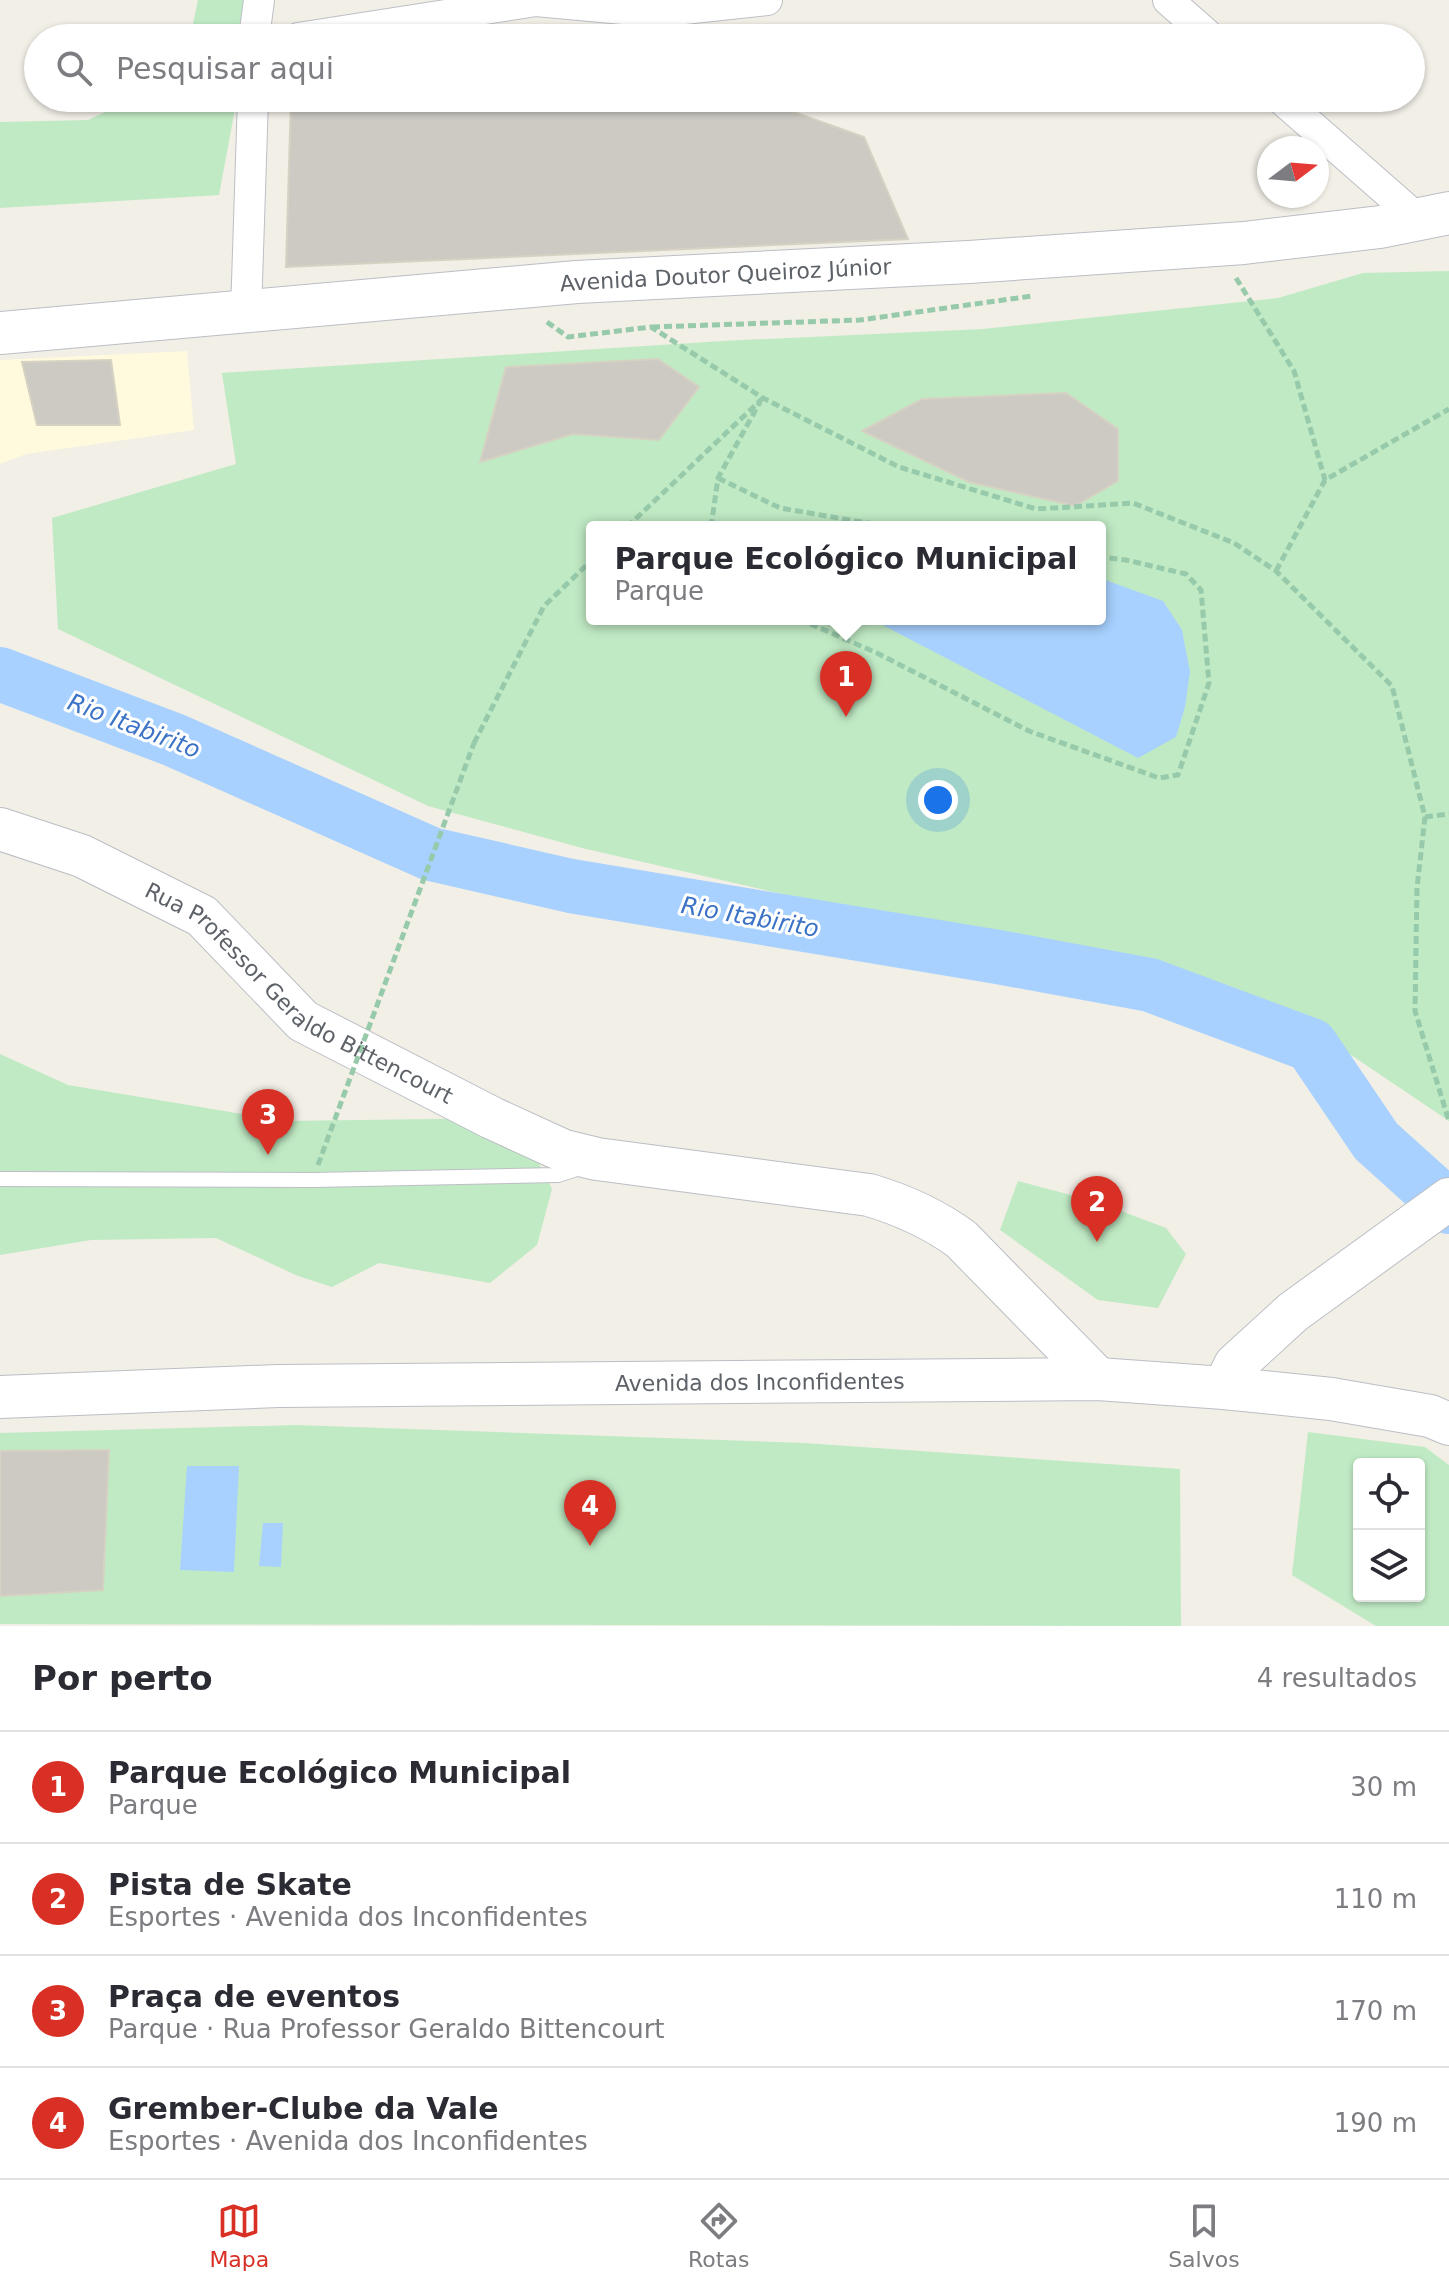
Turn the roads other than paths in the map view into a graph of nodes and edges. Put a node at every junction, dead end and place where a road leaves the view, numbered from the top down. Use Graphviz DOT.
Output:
graph roads {
  1 [pos="259,0"];
  2 [pos="767,0"];
  3 [pos="1168,0"];
  4 [pos="256,24"];
  5 [pos="388,24"];
  6 [pos="1195,24"];
  7 [pos="253,112"];
  8 [pos="1298,112"];
  9 [pos="1434,216"];
  10 [pos="246,313"];
  11 [pos="0,333"];
  12 [pos="0,829"];
  13 [pos="597,1159"];
  14 [pos="0,1179"];
  15 [pos="1449,1199"];
  16 [pos="1098,1379"];
  17 [pos="1224,1388"];
  18 [pos="0,1397"];
  19 [pos="1449,1424"];
  1 -- 4 [label="street"];
  2 -- 5 [label="street"];
  3 -- 6 [label="street"];
  7 -- 10 [label="street"];
  8 -- 9 [label="street"];
  9 -- 10 [label="main road, Avenida Doutor Queiroz Júnior"];
  10 -- 11 [label="main road, Avenida Doutor Queiroz Júnior"];
  12 -- 13 [label="main road, Rua Professor Geraldo Bittencourt"];
  13 -- 14 [label="lane"];
  13 -- 16 [label="main road, Rua Professor Geraldo Bittencourt"];
  15 -- 17 [label="main road"];
  16 -- 17 [label="main road, Avenida dos Inconfidentes"];
  16 -- 18 [label="main road, Avenida dos Inconfidentes"];
  17 -- 19 [label="main road, Avenida dos Inconfidentes"];
}
